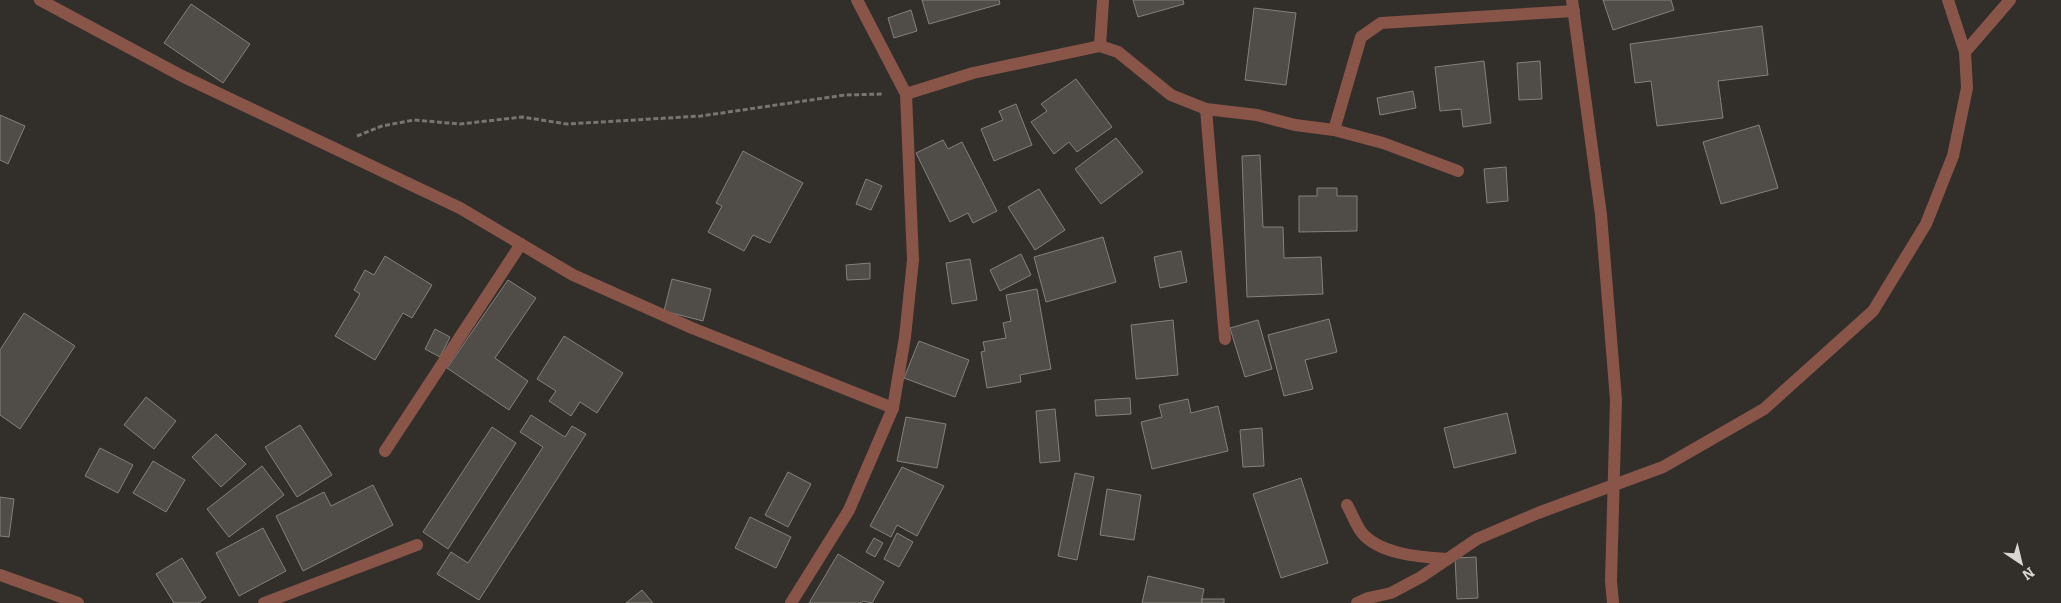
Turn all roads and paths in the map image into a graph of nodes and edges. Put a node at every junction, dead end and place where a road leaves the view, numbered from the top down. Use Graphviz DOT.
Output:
graph roads {
  1 [pos="40,0"];
  2 [pos="857,0"];
  3 [pos="1103,0"];
  4 [pos="1948,0"];
  5 [pos="2010,0"];
  6 [pos="1573,6"];
  7 [pos="1100,46"];
  8 [pos="1965,52"];
  9 [pos="906,94"];
  10 [pos="1206,109"];
  11 [pos="1334,130"];
  12 [pos="331,147"];
  13 [pos="1458,171"];
  14 [pos="521,244"];
  15 [pos="1225,339"];
  16 [pos="893,408"];
  17 [pos="385,451"];
  18 [pos="1614,486"];
  19 [pos="1347,505"];
  20 [pos="417,545"];
  21 [pos="1448,559"];
  22 [pos="0,574"];
  23 [pos="78,603"];
  24 [pos="264,603"];
  25 [pos="791,603"];
  26 [pos="1357,603"];
  27 [pos="1613,603"];
  1 -- 12 [label="street"];
  2 -- 9 [label="street"];
  3 -- 7 [label="street"];
  4 -- 8 [label="street"];
  5 -- 8 [label="street"];
  6 -- 11 [label="street"];
  6 -- 18 [label="street"];
  7 -- 9 [label="street"];
  7 -- 10 [label="street"];
  8 -- 18 [label="street"];
  9 -- 12 [label="path"];
  9 -- 16 [label="street"];
  10 -- 11 [label="street"];
  10 -- 15 [label="street"];
  11 -- 13 [label="street"];
  12 -- 14 [label="street"];
  14 -- 16 [label="street"];
  14 -- 17 [label="street"];
  16 -- 25 [label="street"];
  18 -- 21 [label="street"];
  18 -- 27 [label="street"];
  19 -- 21 [label="street"];
  20 -- 24 [label="street"];
  21 -- 26 [label="street"];
  22 -- 23 [label="street"];
}
